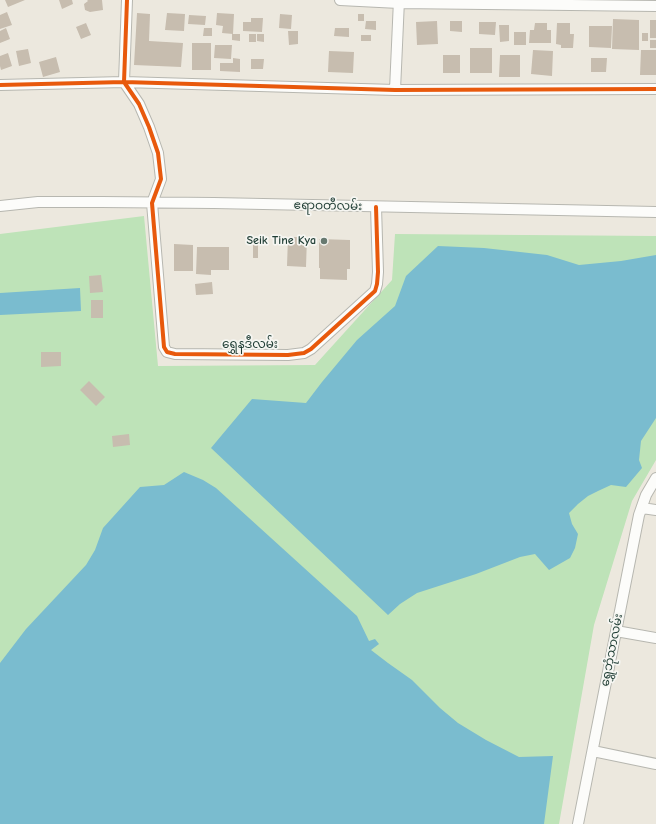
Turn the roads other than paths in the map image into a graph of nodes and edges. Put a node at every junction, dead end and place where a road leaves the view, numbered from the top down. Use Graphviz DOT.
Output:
graph roads {
  1 [pos="127,0"];
  2 [pos="340,0"];
  3 [pos="399,1"];
  4 [pos="656,6"];
  5 [pos="124,82"];
  6 [pos="0,84"];
  7 [pos="656,89"];
  8 [pos="395,90"];
  9 [pos="152,203"];
  10 [pos="0,206"];
  11 [pos="376,206"];
  12 [pos="656,212"];
  13 [pos="656,478"];
  14 [pos="642,508"];
  15 [pos="656,510"];
  16 [pos="616,631"];
  17 [pos="656,638"];
  18 [pos="593,751"];
  19 [pos="656,764"];
  20 [pos="578,824"];
  1 -- 5 [label="street"];
  2 -- 3 [label="street"];
  3 -- 4 [label="street"];
  3 -- 8 [label="street"];
  5 -- 6 [label="street"];
  5 -- 8 [label="street"];
  5 -- 9 [label="street"];
  7 -- 8 [label="street"];
  9 -- 10 [label="street, ဧရာဝတီလမ်း"];
  9 -- 11 [label="street, ဧရာဝတီလမ်း"];
  9 -- 11 [label="street, ရွှေနဒီလမ်း"];
  11 -- 12 [label="street, ဧရာဝတီလမ်း"];
  13 -- 14 [label="street, ရွှေဘုံသာလမ်း"];
  14 -- 15 [label="street"];
  14 -- 16 [label="street, ရွှေဘုံသာလမ်း"];
  16 -- 17 [label="street"];
  16 -- 18 [label="street, ရွှေဘုံသာလမ်း"];
  18 -- 19 [label="street"];
  18 -- 20 [label="street, ရွှေဘုံသာလမ်း"];
}
